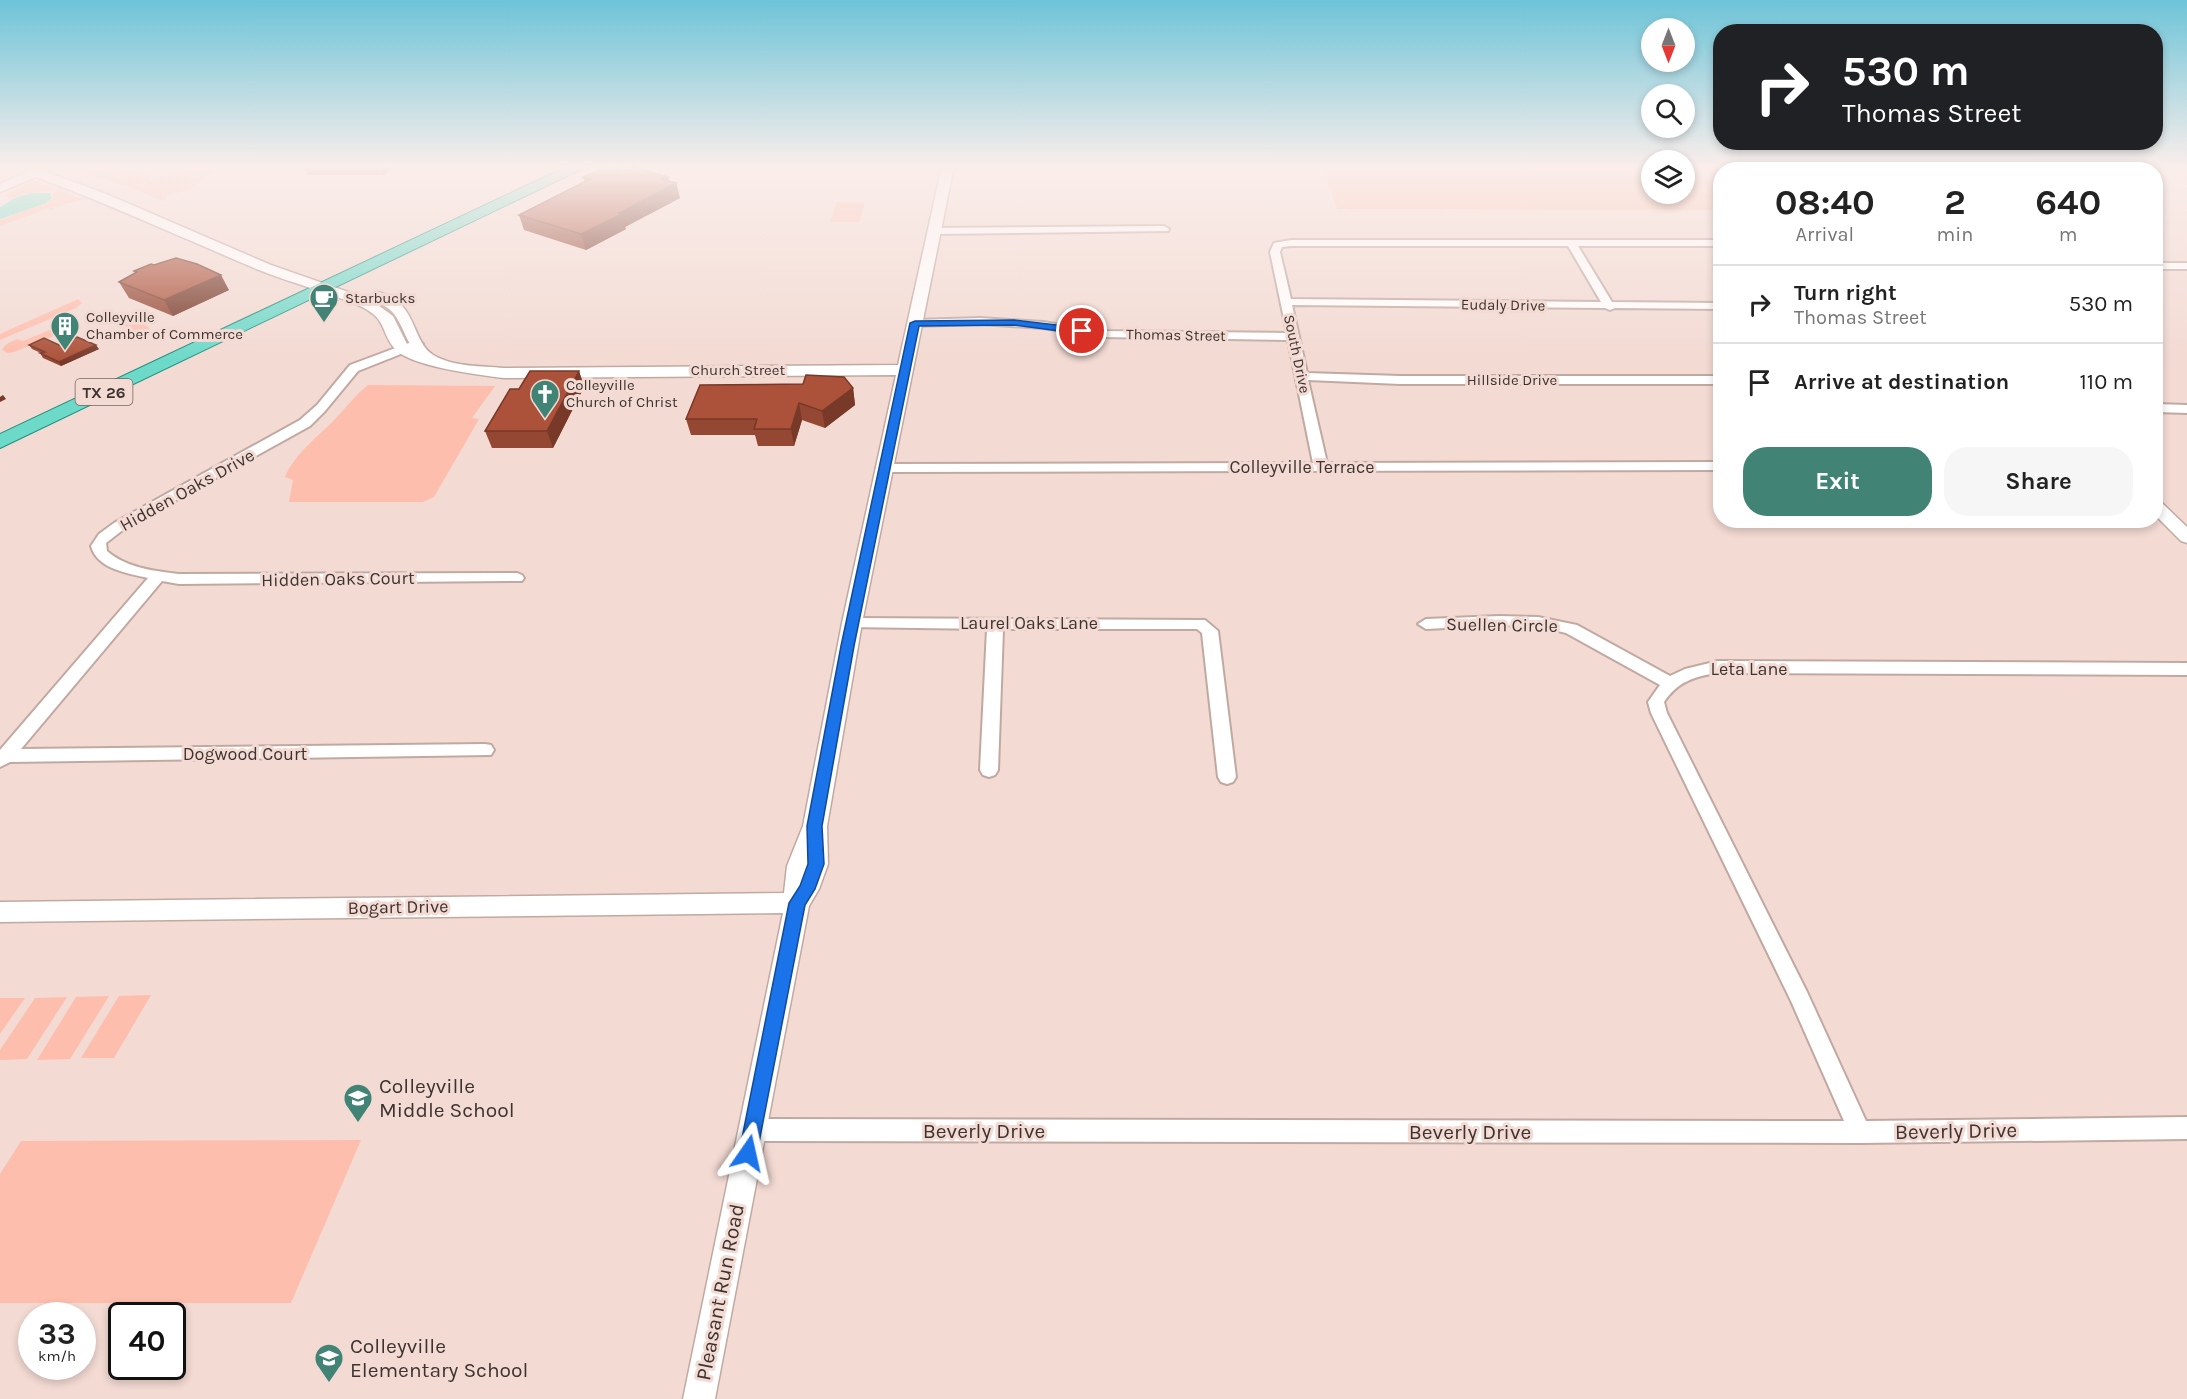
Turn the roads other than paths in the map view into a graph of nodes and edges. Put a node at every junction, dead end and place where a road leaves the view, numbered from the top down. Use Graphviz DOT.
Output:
graph roads {
  1 [pos="178,231"];
  2 [pos="209,231"];
  3 [pos="425,231"];
  4 [pos="437,231"];
  5 [pos="935,231"];
  6 [pos="215,234"];
  7 [pos="200,241"];
  8 [pos="1571,243"];
  9 [pos="1713,243"];
  10 [pos="2163,266"];
  11 [pos="2187,266"];
  12 [pos="324,282"];
  13 [pos="1286,302"];
  14 [pos="1713,306"];
  15 [pos="396,307"];
  16 [pos="1610,307"];
  17 [pos="381,312"];
  18 [pos="915,323"];
  19 [pos="1294,338"];
  20 [pos="410,347"];
  21 [pos="906,370"];
  22 [pos="1303,376"];
  23 [pos="1713,380"];
  24 [pos="2163,408"];
  25 [pos="2187,408"];
  26 [pos="0,427"];
  27 [pos="0,442"];
  28 [pos="1713,466"];
  29 [pos="1321,467"];
  30 [pos="883,468"];
  31 [pos="2163,514"];
  32 [pos="2187,537"];
  33 [pos="158,576"];
  34 [pos="518,578"];
  35 [pos="852,623"];
  36 [pos="996,623"];
  37 [pos="1426,624"];
  38 [pos="2187,669"];
  39 [pos="1671,684"];
  40 [pos="485,750"];
  41 [pos="3,759"];
  42 [pos="989,770"];
  43 [pos="1227,777"];
  44 [pos="797,903"];
  45 [pos="0,912"];
  46 [pos="2187,1128"];
  47 [pos="753,1130"];
  48 [pos="1860,1132"];
  49 [pos="699,1399"];
  1 -- 7 [label="street"];
  2 -- 6 [label="street"];
  3 -- 12 [label="main road, TX 26"];
  4 -- 12 [label="main road, TX 26"];
  5 -- 18 [label="street, Pleasant Run Road"];
  6 -- 7 [label="street"];
  6 -- 12 [label="street"];
  7 -- 12 [label="street"];
  8 -- 9 [label="street"];
  8 -- 13 [label="street, South Drive"];
  8 -- 16 [label="street"];
  10 -- 11 [label="street"];
  12 -- 15 [label="street"];
  12 -- 17 [label="street"];
  12 -- 26 [label="main road, TX 26"];
  12 -- 27 [label="main road, TX 26"];
  13 -- 16 [label="street, Eudaly Drive"];
  13 -- 19 [label="street, South Drive"];
  14 -- 16 [label="street, Eudaly Drive"];
  15 -- 17 [label="street"];
  15 -- 20 [label="street, Church Street"];
  17 -- 20 [label="street, Church Street"];
  18 -- 19 [label="street, Thomas Street"];
  18 -- 21 [label="street, Pleasant Run Road"];
  19 -- 22 [label="street, South Drive"];
  20 -- 21 [label="street, Church Street"];
  20 -- 33 [label="street, Hidden Oaks Drive"];
  21 -- 30 [label="street, Pleasant Run Road"];
  22 -- 23 [label="street, Hillside Drive"];
  22 -- 29 [label="street, South Drive"];
  24 -- 25 [label="street"];
  28 -- 29 [label="street, Colleyville Terrace"];
  29 -- 30 [label="street, Colleyville Terrace"];
  30 -- 35 [label="street, Pleasant Run Road"];
  31 -- 32 [label="street"];
  33 -- 34 [label="street, Hidden Oaks Court"];
  33 -- 41 [label="street"];
  35 -- 36 [label="street, Laurel Oaks Lane"];
  35 -- 44 [label="street, Pleasant Run Road"];
  36 -- 42 [label="street"];
  36 -- 43 [label="street, Laurel Oaks Lane"];
  37 -- 39 [label="street, Suellen Circle"];
  38 -- 39 [label="street, Leta Lane"];
  39 -- 48 [label="street"];
  40 -- 41 [label="street, Dogwood Court"];
  44 -- 45 [label="street, Bogart Drive"];
  44 -- 47 [label="street, Pleasant Run Road"];
  46 -- 48 [label="street, Beverly Drive"];
  47 -- 48 [label="street, Beverly Drive"];
  47 -- 49 [label="street, Pleasant Run Road"];
}
